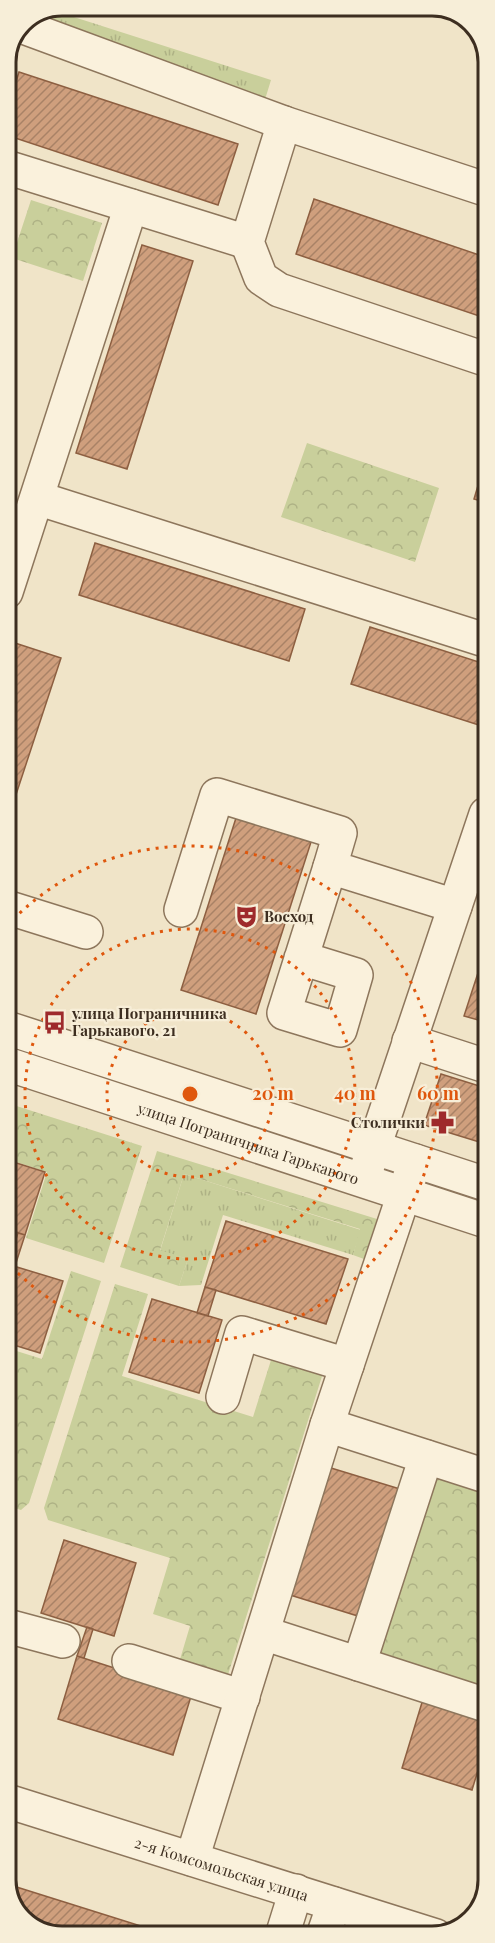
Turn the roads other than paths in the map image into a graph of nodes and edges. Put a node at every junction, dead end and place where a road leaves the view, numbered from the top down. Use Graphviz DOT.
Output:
graph roads {
  1 [pos="31,30"];
  2 [pos="284,123"];
  3 [pos="16,170"];
  4 [pos="478,187"];
  5 [pos="131,206"];
  6 [pos="247,242"];
  7 [pos="478,357"];
  8 [pos="36,498"];
  9 [pos="16,561"];
  10 [pos="478,638"];
  11 [pos="478,838"];
  12 [pos="330,867"];
  13 [pos="455,906"];
  14 [pos="16,910"];
  15 [pos="181,910"];
  16 [pos="86,932"];
  17 [pos="301,958"];
  18 [pos="16,1031"];
  19 [pos="409,1041"];
  20 [pos="478,1063"];
  21 [pos="16,1067"];
  22 [pos="373,1148"];
  23 [pos="415,1161"];
  24 [pos="363,1181"];
  25 [pos="478,1181"];
  26 [pos="405,1195"];
  27 [pos="478,1218"];
  28 [pos="347,1365"];
  29 [pos="223,1397"];
  30 [pos="327,1425"];
  31 [pos="426,1457"];
  32 [pos="478,1474"];
  33 [pos="16,1628"];
  34 [pos="263,1633"];
  35 [pos="63,1641"];
  36 [pos="129,1661"];
  37 [pos="359,1664"];
  38 [pos="243,1697"];
  39 [pos="478,1702"];
  40 [pos="16,1804"];
  41 [pos="192,1859"];
  42 [pos="296,1891"];
  43 [pos="334,1904"];
  44 [pos="285,1926"];
  45 [pos="326,1926"];
  46 [pos="404,1926"];
  1 -- 2 [label="street"];
  2 -- 4 [label="street"];
  2 -- 6 [label="street"];
  3 -- 5 [label="street"];
  5 -- 6 [label="street"];
  5 -- 8 [label="street"];
  6 -- 7 [label="street"];
  8 -- 9 [label="street"];
  8 -- 10 [label="street"];
  11 -- 13 [label="street"];
  12 -- 13 [label="street"];
  12 -- 15 [label="street"];
  12 -- 17 [label="street"];
  13 -- 19 [label="street"];
  14 -- 16 [label="street"];
  18 -- 22 [label="street"];
  19 -- 20 [label="street"];
  19 -- 22 [label="street"];
  21 -- 24 [label="street, улица Пограничника Гарькавого"];
  22 -- 23 [label="street"];
  22 -- 24 [label="street"];
  23 -- 25 [label="street"];
  23 -- 26 [label="street"];
  24 -- 26 [label="street, улица Пограничника Гарькавого"];
  26 -- 27 [label="street, улица Пограничника Гарькавого"];
  26 -- 28 [label="street"];
  28 -- 29 [label="street"];
  28 -- 30 [label="street"];
  30 -- 31 [label="street"];
  30 -- 34 [label="street"];
  31 -- 32 [label="street"];
  31 -- 37 [label="street"];
  33 -- 35 [label="street"];
  34 -- 37 [label="street"];
  34 -- 38 [label="street"];
  36 -- 38 [label="street"];
  37 -- 39 [label="street"];
  38 -- 41 [label="street"];
  40 -- 41 [label="street, 2-я Комсомольская улица"];
  41 -- 42 [label="street, 2-я Комсомольская улица"];
  42 -- 43 [label="street, 2-я Комсомольская улица"];
  42 -- 44 [label="street"];
  43 -- 45 [label="street"];
  43 -- 46 [label="street, 2-я Комсомольская улица"];
}
